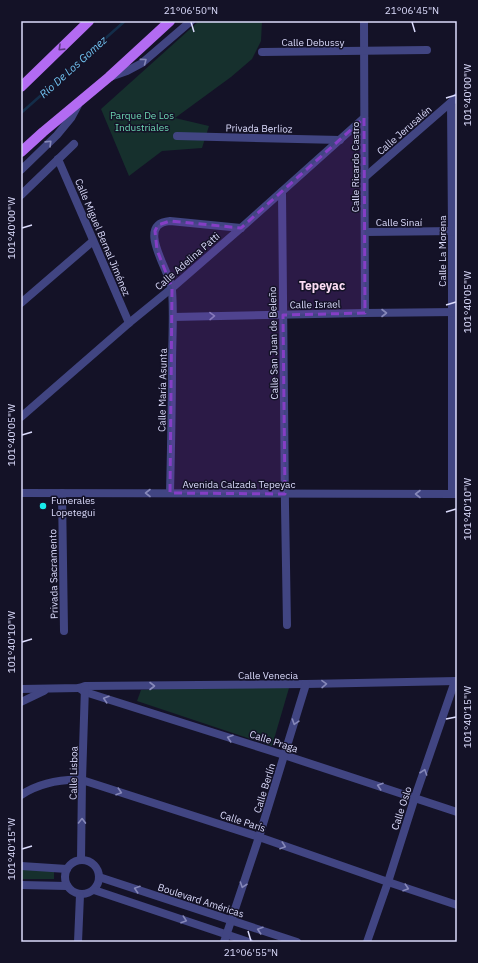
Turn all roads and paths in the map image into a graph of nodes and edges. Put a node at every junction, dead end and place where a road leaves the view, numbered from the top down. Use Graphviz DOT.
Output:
graph roads {
  1 [pos="90,21"];
  2 [pos="170,21"];
  3 [pos="191,21"];
  4 [pos="364,21"];
  5 [pos="427,50"];
  6 [pos="262,52"];
  7 [pos="365,52"];
  8 [pos="109,77"];
  9 [pos="21,87"];
  10 [pos="454,100"];
  11 [pos="79,102"];
  12 [pos="364,118"];
  13 [pos="177,136"];
  14 [pos="340,140"];
  15 [pos="74,144"];
  16 [pos="21,152"];
  17 [pos="58,159"];
  18 [pos="21,170"];
  19 [pos="365,177"];
  20 [pos="282,192"];
  21 [pos="21,195"];
  22 [pos="241,228"];
  23 [pos="455,231"];
  24 [pos="365,232"];
  25 [pos="93,241"];
  26 [pos="172,288"];
  27 [pos="21,303"];
  28 [pos="455,312"];
  29 [pos="365,313"];
  30 [pos="283,315"];
  31 [pos="173,317"];
  32 [pos="129,322"];
  33 [pos="21,417"];
  34 [pos="21,493"];
  35 [pos="62,493"];
  36 [pos="170,493"];
  37 [pos="285,494"];
  38 [pos="454,494"];
  39 [pos="287,625"];
  40 [pos="64,631"];
  41 [pos="456,680"];
  42 [pos="306,684"];
  43 [pos="21,689"];
  44 [pos="46,689"];
  45 [pos="83,689"];
  46 [pos="21,702"];
  47 [pos="284,755"];
  48 [pos="82,780"];
  49 [pos="21,795"];
  50 [pos="415,798"];
  51 [pos="457,812"];
  52 [pos="259,837"];
  53 [pos="81,860"];
  54 [pos="21,866"];
  55 [pos="67,868"];
  56 [pos="99,877"];
  57 [pos="388,882"];
  58 [pos="21,885"];
  59 [pos="67,886"];
  60 [pos="94,890"];
  61 [pos="80,895"];
  62 [pos="457,905"];
  63 [pos="231,921"];
  64 [pos="225,938"];
  65 [pos="78,942"];
  66 [pos="249,942"];
  67 [pos="297,942"];
  68 [pos="367,942"];
  1 -- 9 [label="main road, one-way"];
  2 -- 8 [label="main road"];
  8 -- 3 [label="street, one-way"];
  4 -- 7 [label="street, Calle Ricardo Castro"];
  5 -- 7 [label="street, Calle Debussy"];
  6 -- 7 [label="street, Calle Debussy"];
  7 -- 12 [label="street, Calle Ricardo Castro"];
  8 -- 11 [label="main road"];
  10 -- 19 [label="street, Calle Jerusalén"];
  10 -- 23 [label="street, Calle La Morena"];
  11 -- 16 [label="main road"];
  18 -- 11 [label="street, one-way"];
  12 -- 14 [label="street, Calle Adelina Patti"];
  12 -- 19 [label="street, Calle Ricardo Castro"];
  13 -- 14 [label="street, Privada Berlioz"];
  14 -- 20 [label="street, Calle Adelina Patti"];
  15 -- 17 [label="street"];
  17 -- 21 [label="street"];
  17 -- 25 [label="street, Calle Miguel Bernal Jiménez"];
  19 -- 24 [label="street, Calle Ricardo Castro"];
  20 -- 22 [label="street, Calle Adelina Patti"];
  20 -- 30 [label="street, Calle San Juan de Beleño"];
  22 -- 26 [label="street, Calle Adelina Patti"];
  22 -- 26 [label="street, Calle María Asunta"];
  23 -- 24 [label="street, Calle Sinaí"];
  23 -- 28 [label="street, Calle La Morena"];
  24 -- 29 [label="street, Calle Ricardo Castro"];
  25 -- 27 [label="street"];
  25 -- 32 [label="street, Calle Miguel Bernal Jiménez"];
  26 -- 31 [label="street, Calle María Asunta"];
  26 -- 32 [label="street, Calle Adelina Patti"];
  29 -- 28 [label="street, Calle Israel, one-way"];
  28 -- 38 [label="street, Calle La Morena"];
  29 -- 30 [label="street, Calle Israel"];
  31 -- 30 [label="street, Calle Israel, one-way"];
  30 -- 37 [label="street, Calle San Juan de Beleño"];
  31 -- 36 [label="street, Calle María Asunta"];
  32 -- 33 [label="street, Calle Adelina Patti"];
  34 -- 35 [label="street, Avenida Calzada Tepeyac"];
  36 -- 35 [label="street, Avenida Calzada Tepeyac, one-way"];
  35 -- 40 [label="street, Privada Sacramento"];
  36 -- 37 [label="street, Avenida Calzada Tepeyac"];
  38 -- 37 [label="street, Avenida Calzada Tepeyac, one-way"];
  37 -- 39 [label="street, Calle San Juan de Beleño"];
  42 -- 41 [label="street, Calle Venecia, one-way"];
  50 -- 41 [label="street, Calle Oslo, one-way"];
  45 -- 42 [label="street, Calle Venecia, one-way"];
  42 -- 47 [label="street, Calle Berlín, one-way"];
  43 -- 44 [label="street, Calle Venecia"];
  44 -- 45 [label="street, Calle Venecia"];
  44 -- 46 [label="street"];
  47 -- 45 [label="street, Calle Praga, one-way"];
  45 -- 48 [label="street, Calle Lisboa"];
  50 -- 47 [label="street, Calle Praga, one-way"];
  47 -- 52 [label="street, Calle Berlín"];
  48 -- 49 [label="street, Calle París"];
  48 -- 52 [label="street, Calle París, one-way"];
  53 -- 48 [label="street, Calle Lisboa, one-way"];
  50 -- 51 [label="street, Calle Praga"];
  50 -- 57 [label="street, Calle Oslo"];
  52 -- 57 [label="street, Calle París, one-way"];
  52 -- 63 [label="street, Calle Berlín, one-way"];
  53 -- 55 [label="street"];
  53 -- 56 [label="street"];
  54 -- 55 [label="street"];
  55 -- 59 [label="street"];
  56 -- 60 [label="street"];
  63 -- 56 [label="street, Boulevard Américas, one-way"];
  57 -- 62 [label="street, Calle París, one-way"];
  57 -- 68 [label="street, Calle Oslo"];
  58 -- 59 [label="street"];
  59 -- 61 [label="street"];
  60 -- 61 [label="street"];
  60 -- 64 [label="street, one-way"];
  61 -- 65 [label="street"];
  63 -- 64 [label="street, Calle Berlín"];
  67 -- 63 [label="street, Boulevard Américas, one-way"];
  64 -- 66 [label="street"];
}
